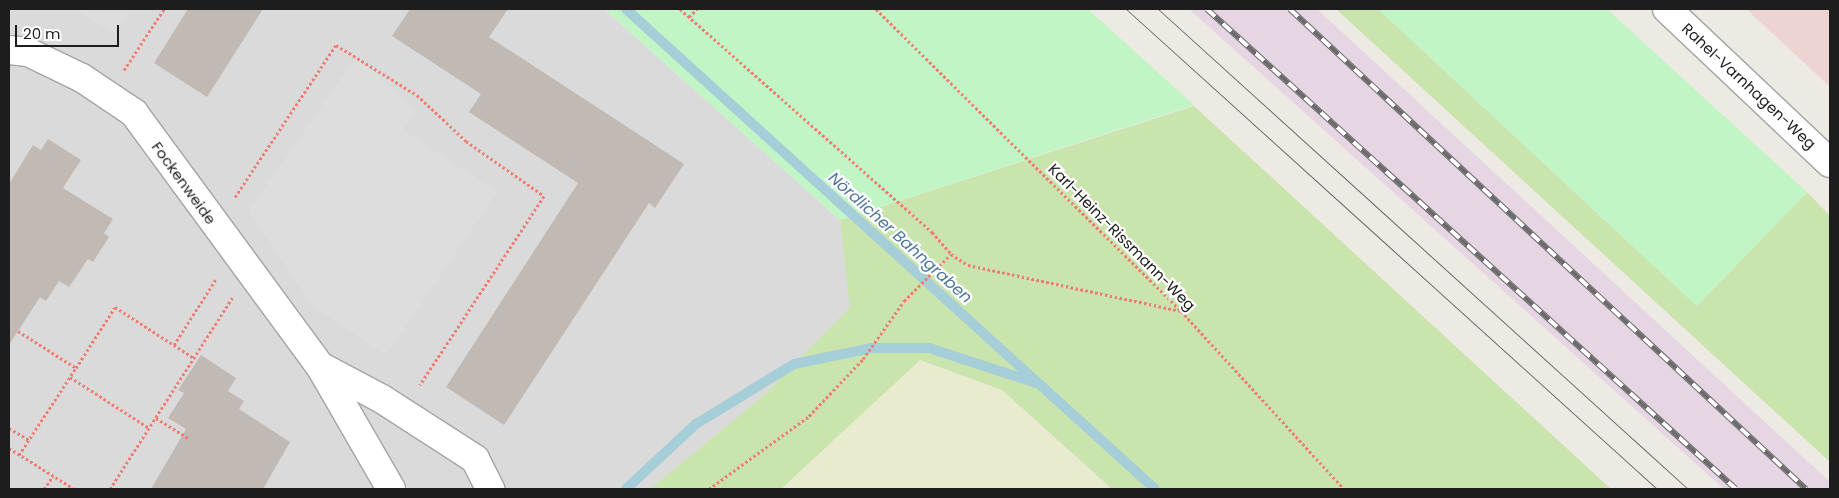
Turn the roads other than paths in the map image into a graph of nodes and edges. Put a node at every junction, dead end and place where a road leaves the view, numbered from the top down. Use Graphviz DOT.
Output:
graph roads {
  1 [pos="1667,9"];
  2 [pos="9,50"];
  3 [pos="1830,163"];
  4 [pos="320,366"];
  5 [pos="391,489"];
  6 [pos="490,489"];
  1 -- 3 [label="street, Rahel-Varnhagen-Weg"];
  2 -- 4 [label="street, Fockenweide"];
  4 -- 5 [label="street, Fockenweide"];
  4 -- 6 [label="street, Fockenweide"];
}
